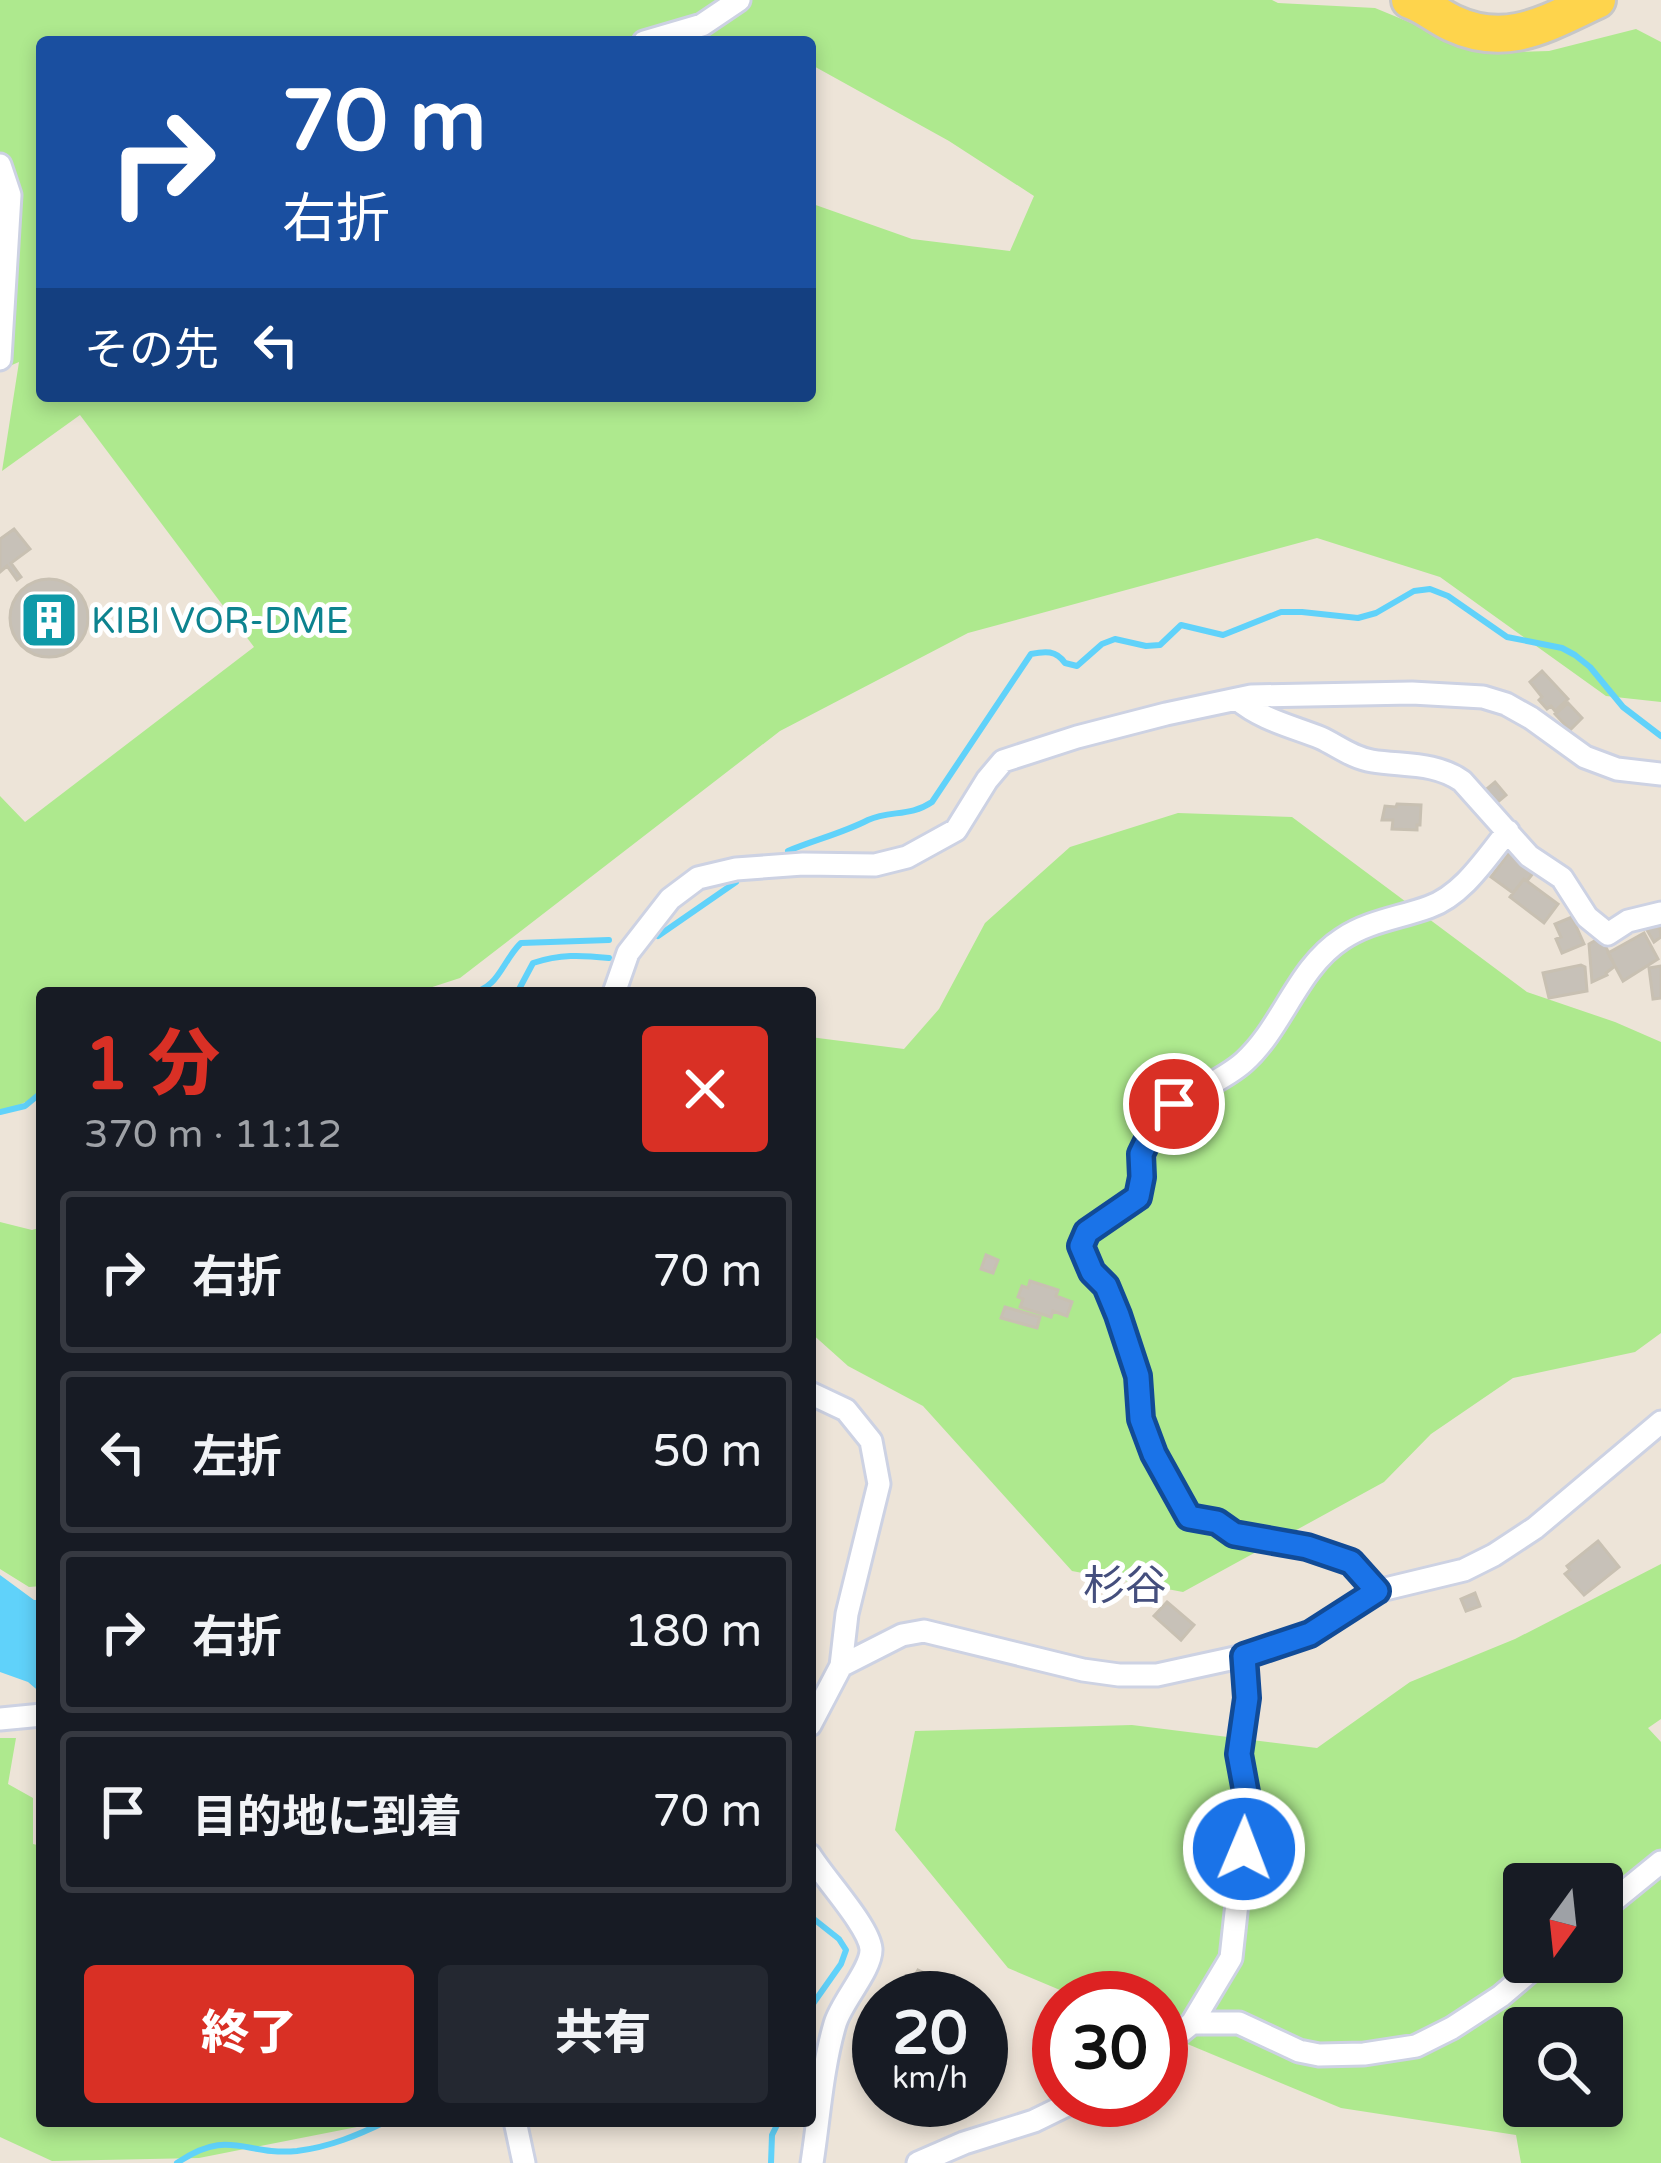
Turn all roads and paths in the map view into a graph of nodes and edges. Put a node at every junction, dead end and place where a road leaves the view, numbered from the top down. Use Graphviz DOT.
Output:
graph roads {
  1 [pos="739,0"];
  2 [pos="1410,0"];
  3 [pos="1597,0"];
  4 [pos="664,36"];
  5 [pos="0,165"];
  6 [pos="0,359"];
  7 [pos="1237,699"];
  8 [pos="1661,774"];
  9 [pos="1508,831"];
  10 [pos="1661,913"];
  11 [pos="616,987"];
  12 [pos="816,1396"];
  13 [pos="1661,1422"];
  14 [pos="1377,1591"];
  15 [pos="1244,1656"];
  16 [pos="841,1666"];
  17 [pos="816,1714"];
  18 [pos="36,1716"];
  19 [pos="0,1719"];
  20 [pos="1661,1862"];
  21 [pos="816,1864"];
  22 [pos="1623,1893"];
  23 [pos="1516,1983"];
  24 [pos="1192,2023"];
  25 [pos="1188,2026"];
  26 [pos="1032,2122"];
  27 [pos="516,2127"];
  28 [pos="524,2163"];
  29 [pos="812,2163"];
  30 [pos="918,2163"];
  1 -- 4 [label="street"];
  2 -- 3 [label="main road"];
  5 -- 6 [label="street"];
  7 -- 8 [label="street"];
  7 -- 9 [label="street"];
  7 -- 11 [label="street"];
  9 -- 10 [label="street"];
  9 -- 14 [label="street"];
  12 -- 16 [label="street"];
  13 -- 14 [label="street"];
  14 -- 15 [label="street"];
  15 -- 16 [label="street"];
  15 -- 24 [label="street"];
  16 -- 17 [label="street"];
  18 -- 19 [label="street"];
  20 -- 22 [label="street"];
  21 -- 29 [label="street"];
  23 -- 24 [label="street"];
  24 -- 25 [label="street"];
  26 -- 30 [label="street"];
  27 -- 28 [label="street"];
}
